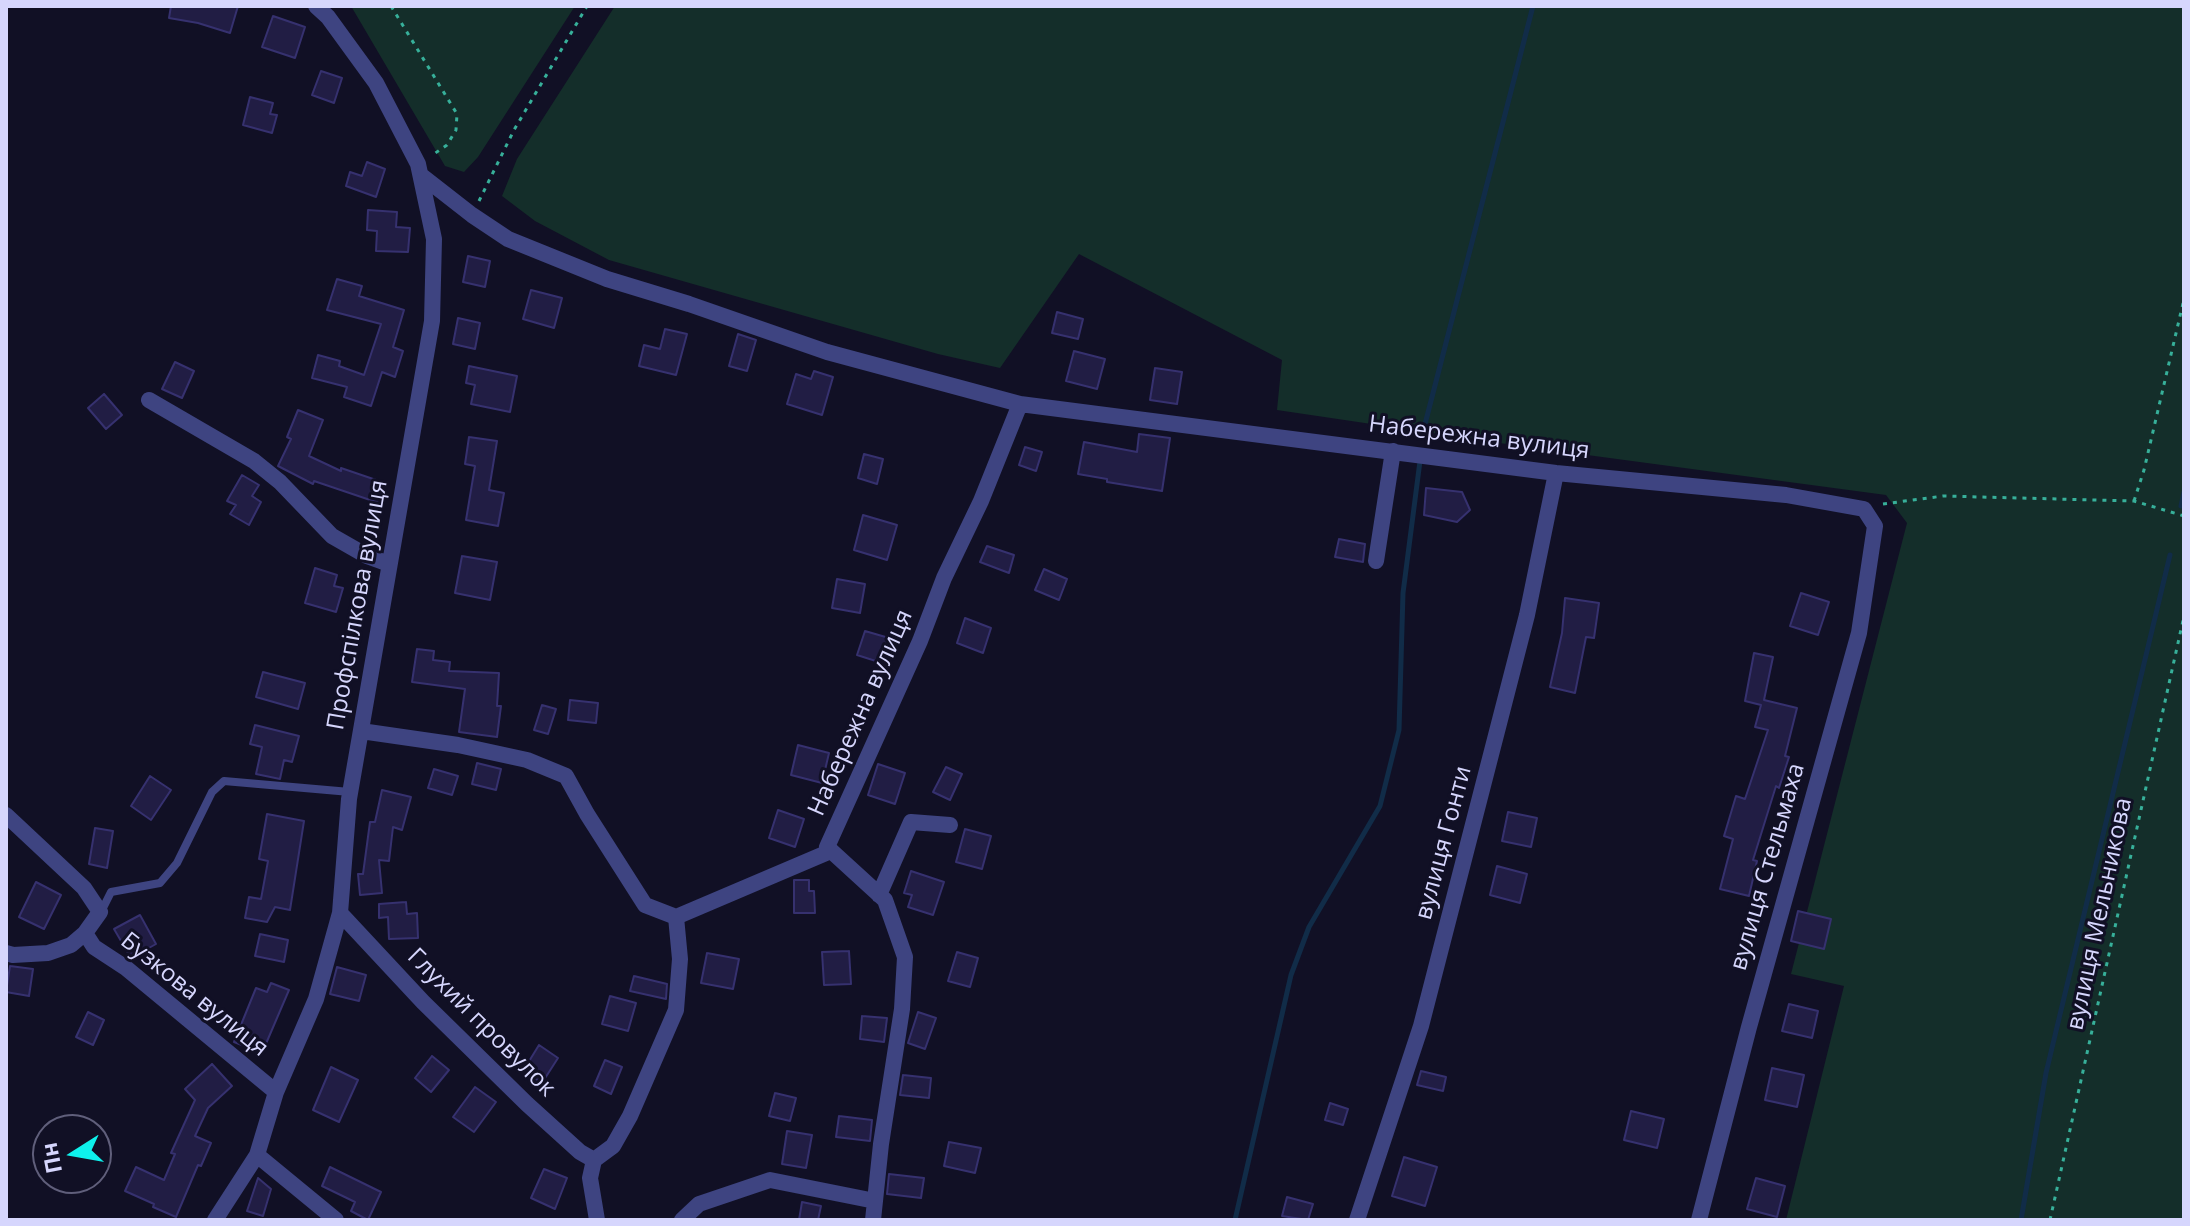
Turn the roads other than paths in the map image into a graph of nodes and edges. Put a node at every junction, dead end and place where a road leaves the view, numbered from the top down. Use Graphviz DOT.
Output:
graph roads {
  1 [pos="316,6"];
  2 [pos="420,170"];
  3 [pos="149,400"];
  4 [pos="1020,404"];
  5 [pos="1393,451"];
  6 [pos="1556,473"];
  7 [pos="1875,526"];
  8 [pos="1376,561"];
  9 [pos="389,564"];
  10 [pos="361,731"];
  11 [pos="350,792"];
  12 [pos="6,815"];
  13 [pos="950,825"];
  14 [pos="831,851"];
  15 [pos="879,895"];
  16 [pos="100,912"];
  17 [pos="340,913"];
  18 [pos="676,917"];
  19 [pos="85,933"];
  20 [pos="6,953"];
  21 [pos="276,1092"];
  22 [pos="257,1155"];
  23 [pos="594,1160"];
  24 [pos="875,1201"];
  25 [pos="215,1220"];
  26 [pos="336,1220"];
  27 [pos="597,1220"];
  28 [pos="682,1220"];
  29 [pos="873,1220"];
  30 [pos="1357,1220"];
  31 [pos="1699,1220"];
  1 -- 2 [label="street, Профспілкова вулиця"];
  2 -- 4 [label="street, Набережна вулиця"];
  2 -- 9 [label="street, Профспілкова вулиця"];
  3 -- 9 [label="street"];
  4 -- 5 [label="street, Набережна вулиця"];
  4 -- 14 [label="street, Набережна вулиця"];
  5 -- 6 [label="street, Набережна вулиця"];
  5 -- 8 [label="street"];
  6 -- 7 [label="street, Набережна вулиця"];
  6 -- 30 [label="street, вулиця Гонти"];
  7 -- 31 [label="street, вулиця Стельмаха"];
  9 -- 10 [label="street, Профспілкова вулиця"];
  10 -- 11 [label="street, Профспілкова вулиця"];
  10 -- 18 [label="street"];
  11 -- 16 [label="lane"];
  11 -- 17 [label="street, Профспілкова вулиця"];
  12 -- 16 [label="street, Бузкова вулиця"];
  13 -- 15 [label="street"];
  14 -- 15 [label="street, Набережна вулиця"];
  14 -- 18 [label="street"];
  15 -- 24 [label="street, Набережна вулиця"];
  16 -- 19 [label="street, Бузкова вулиця"];
  17 -- 21 [label="street, Профспілкова вулиця"];
  17 -- 23 [label="street, Глухий провулок"];
  18 -- 23 [label="street"];
  19 -- 20 [label="street, Бузкова вулиця"];
  19 -- 21 [label="street, Бузкова вулиця"];
  21 -- 22 [label="street, Профспілкова вулиця"];
  22 -- 25 [label="street, Профспілкова вулиця"];
  22 -- 26 [label="street"];
  23 -- 27 [label="street"];
  24 -- 28 [label="street"];
  24 -- 29 [label="street, Набережна вулиця"];
}
